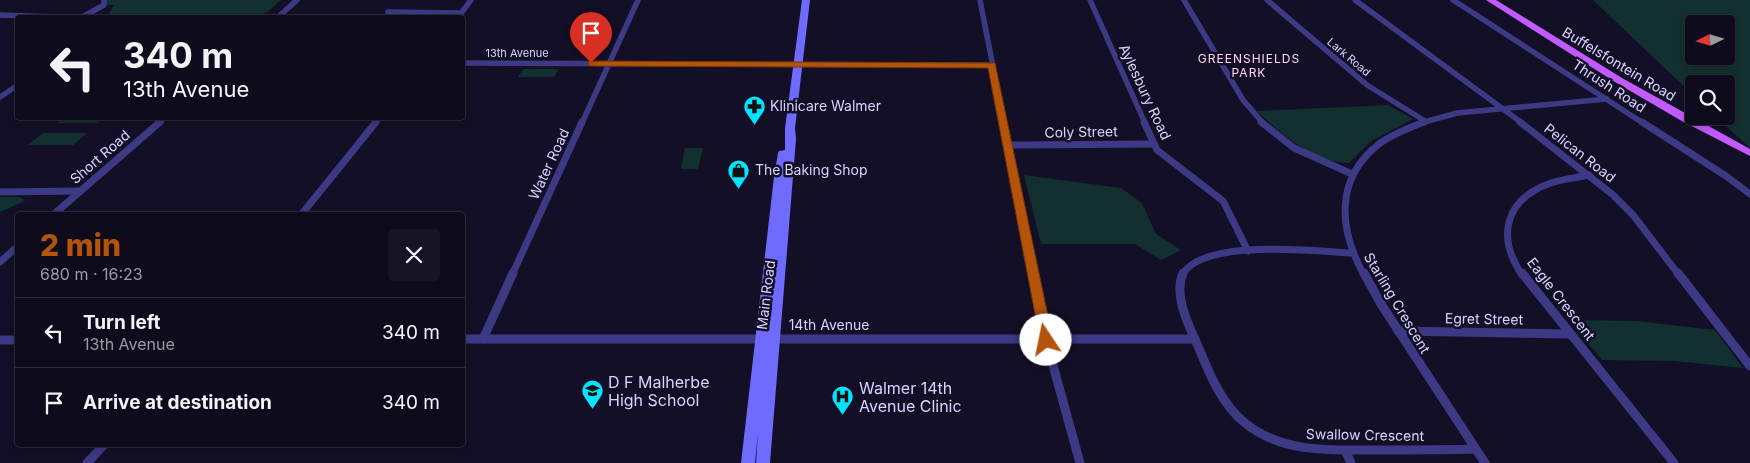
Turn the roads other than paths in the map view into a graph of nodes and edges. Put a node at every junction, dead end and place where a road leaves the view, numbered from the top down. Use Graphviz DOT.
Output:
graph roads {
  1 [pos="104,0"];
  2 [pos="297,0"];
  3 [pos="471,0"];
  4 [pos="638,0"];
  5 [pos="806,0"];
  6 [pos="980,0"];
  7 [pos="1090,0"];
  8 [pos="1184,0"];
  9 [pos="1267,0"];
  10 [pos="1355,0"];
  11 [pos="1453,0"];
  12 [pos="1484,0"];
  13 [pos="1490,0"];
  14 [pos="388,12"];
  15 [pos="0,15"];
  16 [pos="15,15"];
  17 [pos="89,15"];
  18 [pos="280,15"];
  19 [pos="459,15"];
  20 [pos="1528,26"];
  21 [pos="465,63"];
  22 [pos="609,63"];
  23 [pos="797,65"];
  24 [pos="992,65"];
  25 [pos="15,87"];
  26 [pos="0,98"];
  27 [pos="1608,99"];
  28 [pos="1503,108"];
  29 [pos="162,120"];
  30 [pos="377,120"];
  31 [pos="1425,121"];
  32 [pos="1154,144"];
  33 [pos="1008,146"];
  34 [pos="1750,153"];
  35 [pos="1352,174"];
  36 [pos="1589,175"];
  37 [pos="80,191"];
  38 [pos="0,192"];
  39 [pos="1750,194"];
  40 [pos="56,212"];
  41 [pos="303,212"];
  42 [pos="15,249"];
  43 [pos="1248,250"];
  44 [pos="1352,253"];
  45 [pos="0,262"];
  46 [pos="1398,331"];
  47 [pos="1570,334"];
  48 [pos="465,339"];
  49 [pos="483,339"];
  50 [pos="1195,339"];
  51 [pos="0,340"];
  52 [pos="15,340"];
  53 [pos="767,340"];
  54 [pos="1046,340"];
  55 [pos="1750,366"];
  56 [pos="102,447"];
  57 [pos="1475,449"];
  58 [pos="1344,450"];
  59 [pos="87,463"];
  60 [pos="748,463"];
  61 [pos="763,463"];
  62 [pos="1080,463"];
  63 [pos="1351,463"];
  64 [pos="1485,463"];
  65 [pos="1674,463"];
  1 -- 17 [label="street"];
  2 -- 18 [label="street"];
  3 -- 19 [label="street"];
  4 -- 22 [label="street, Water Road"];
  5 -- 23 [label="main road, Main Road"];
  6 -- 24 [label="street"];
  7 -- 32 [label="street, Aylesbury Road"];
  8 -- 35 [label="street"];
  9 -- 31 [label="street, Lark Road"];
  10 -- 28 [label="street, Pelican Road"];
  11 -- 27 [label="street, Thrush Road"];
  12 -- 20 [label="main road, Buffelsfontein Road"];
  13 -- 20 [label="main road, Buffelsfontein Road"];
  14 -- 19 [label="street"];
  15 -- 16 [label="street"];
  20 -- 34 [label="main road, Buffelsfontein Road"];
  21 -- 22 [label="street, 13th Avenue"];
  22 -- 23 [label="street, 13th Avenue"];
  22 -- 49 [label="street, Water Road"];
  23 -- 24 [label="street, 13th Avenue"];
  23 -- 53 [label="main road, Main Road"];
  24 -- 33 [label="street"];
  25 -- 26 [label="street"];
  27 -- 28 [label="street, Starling Crescent"];
  27 -- 39 [label="street, Thrush Road"];
  28 -- 31 [label="street, Starling Crescent"];
  28 -- 36 [label="street, Pelican Road"];
  29 -- 37 [label="street, Short Road"];
  30 -- 41 [label="street"];
  31 -- 35 [label="street, Starling Crescent"];
  32 -- 33 [label="street, Coly Street"];
  32 -- 43 [label="street, Aylesbury Road"];
  33 -- 54 [label="street"];
  35 -- 44 [label="street, Starling Crescent"];
  36 -- 47 [label="street, Eagle Crescent"];
  36 -- 55 [label="street, Pelican Road"];
  37 -- 38 [label="street"];
  37 -- 40 [label="street, Short Road"];
  42 -- 45 [label="street"];
  43 -- 44 [label="street, Swallow Crescent"];
  43 -- 50 [label="street, Swallow Crescent"];
  44 -- 46 [label="street, Starling Crescent"];
  46 -- 47 [label="street, Egret Street"];
  46 -- 57 [label="street, Starling Crescent"];
  47 -- 65 [label="street, Eagle Crescent"];
  48 -- 49 [label="street, 14th Avenue"];
  49 -- 53 [label="street, 14th Avenue"];
  50 -- 54 [label="street, 14th Avenue"];
  50 -- 58 [label="street, Swallow Crescent"];
  51 -- 52 [label="street"];
  53 -- 54 [label="street, 14th Avenue"];
  53 -- 60 [label="main road, Main Road"];
  53 -- 61 [label="main road, Main Road"];
  54 -- 62 [label="street"];
  56 -- 59 [label="street"];
  57 -- 58 [label="street, Swallow Crescent"];
  57 -- 64 [label="street, Starling Crescent"];
  58 -- 63 [label="street"];
}
